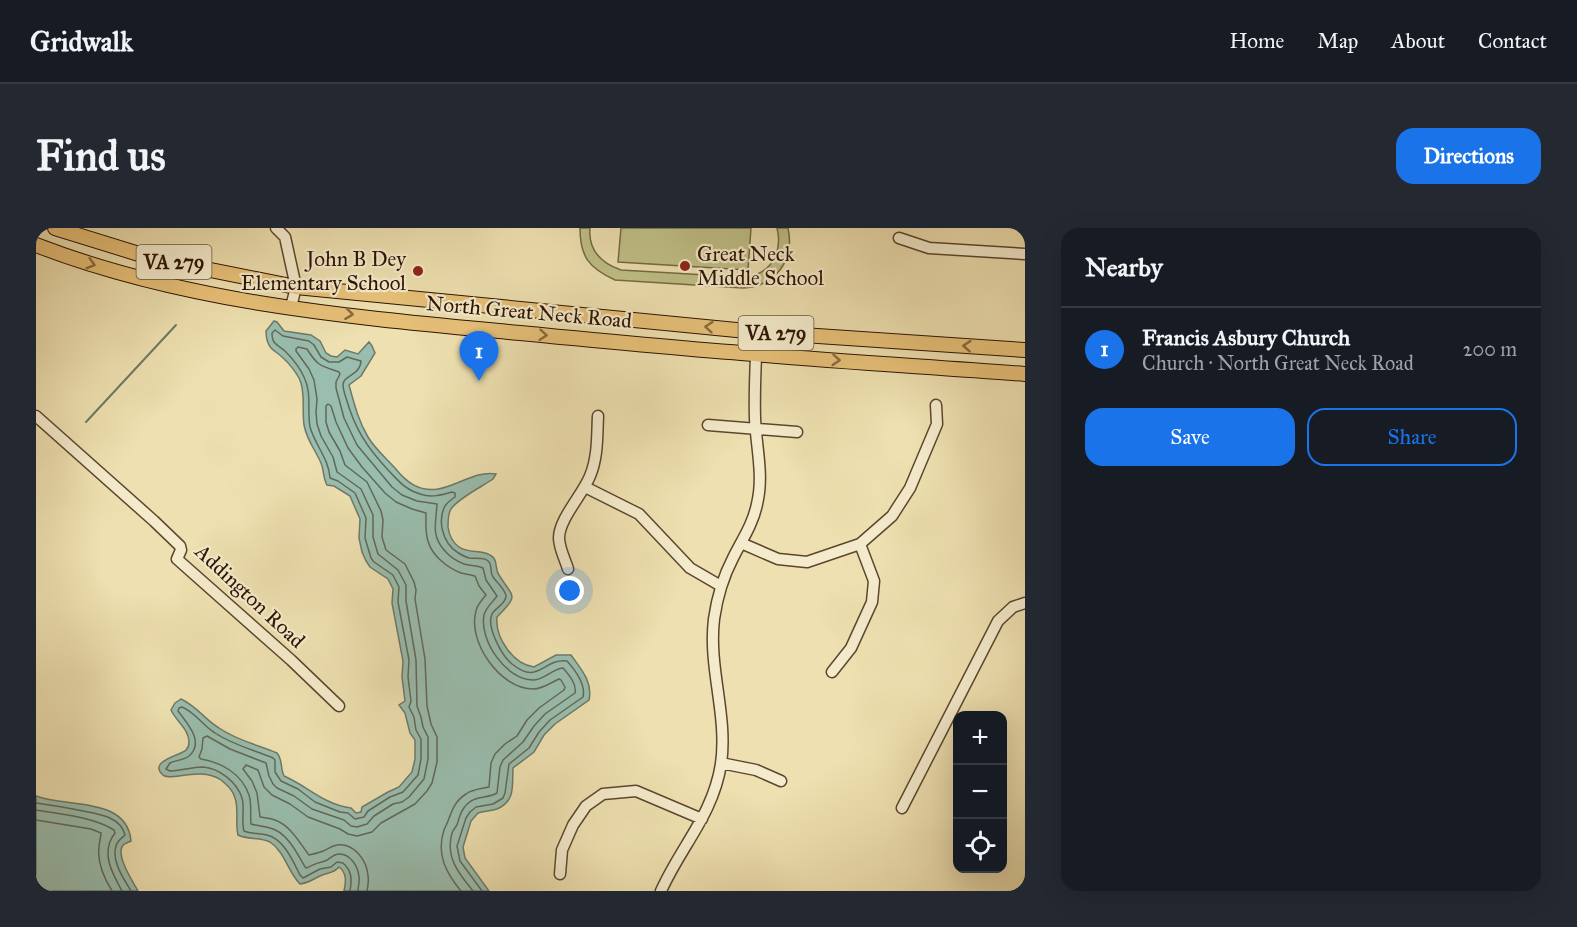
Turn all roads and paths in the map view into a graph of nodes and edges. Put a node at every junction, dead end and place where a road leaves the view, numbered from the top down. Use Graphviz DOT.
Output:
graph roads {
  1 [pos="55,228"];
  2 [pos="276,228"];
  3 [pos="899,238"];
  4 [pos="36,245"];
  5 [pos="1025,254"];
  6 [pos="296,287"];
  7 [pos="291,307"];
  8 [pos="757,332"];
  9 [pos="1025,350"];
  10 [pos="756,355"];
  11 [pos="1025,374"];
  12 [pos="936,405"];
  13 [pos="36,416"];
  14 [pos="598,416"];
  15 [pos="708,425"];
  16 [pos="756,429"];
  17 [pos="797,432"];
  18 [pos="585,486"];
  19 [pos="741,543"];
  20 [pos="860,544"];
  21 [pos="568,569"];
  22 [pos="721,586"];
  23 [pos="1025,603"];
  24 [pos="832,672"];
  25 [pos="339,706"];
  26 [pos="721,763"];
  27 [pos="781,781"];
  28 [pos="902,808"];
  29 [pos="702,819"];
  30 [pos="560,874"];
  31 [pos="661,891"];
  1 -- 6 [label="main road, North Great Neck Road / VA 279"];
  2 -- 6 [label="street"];
  3 -- 5 [label="street"];
  4 -- 7 [label="main road, North Great Neck Road / VA 279, one-way"];
  6 -- 7 [label="street"];
  8 -- 6 [label="main road, North Great Neck Road / VA 279, one-way"];
  7 -- 10 [label="main road, North Great Neck Road / VA 279, one-way"];
  9 -- 8 [label="main road, North Great Neck Road / VA 279, one-way"];
  8 -- 10 [label="street"];
  10 -- 11 [label="main road, North Great Neck Road / VA 279, one-way"];
  10 -- 16 [label="street"];
  12 -- 20 [label="street"];
  13 -- 25 [label="street, Addington Road"];
  14 -- 18 [label="street"];
  15 -- 16 [label="street"];
  16 -- 17 [label="street"];
  16 -- 19 [label="street"];
  18 -- 21 [label="street"];
  18 -- 22 [label="street"];
  19 -- 20 [label="street"];
  19 -- 22 [label="street"];
  20 -- 24 [label="street"];
  22 -- 26 [label="street"];
  23 -- 28 [label="street"];
  26 -- 27 [label="street"];
  26 -- 29 [label="street"];
  29 -- 30 [label="street"];
  29 -- 31 [label="street"];
}
